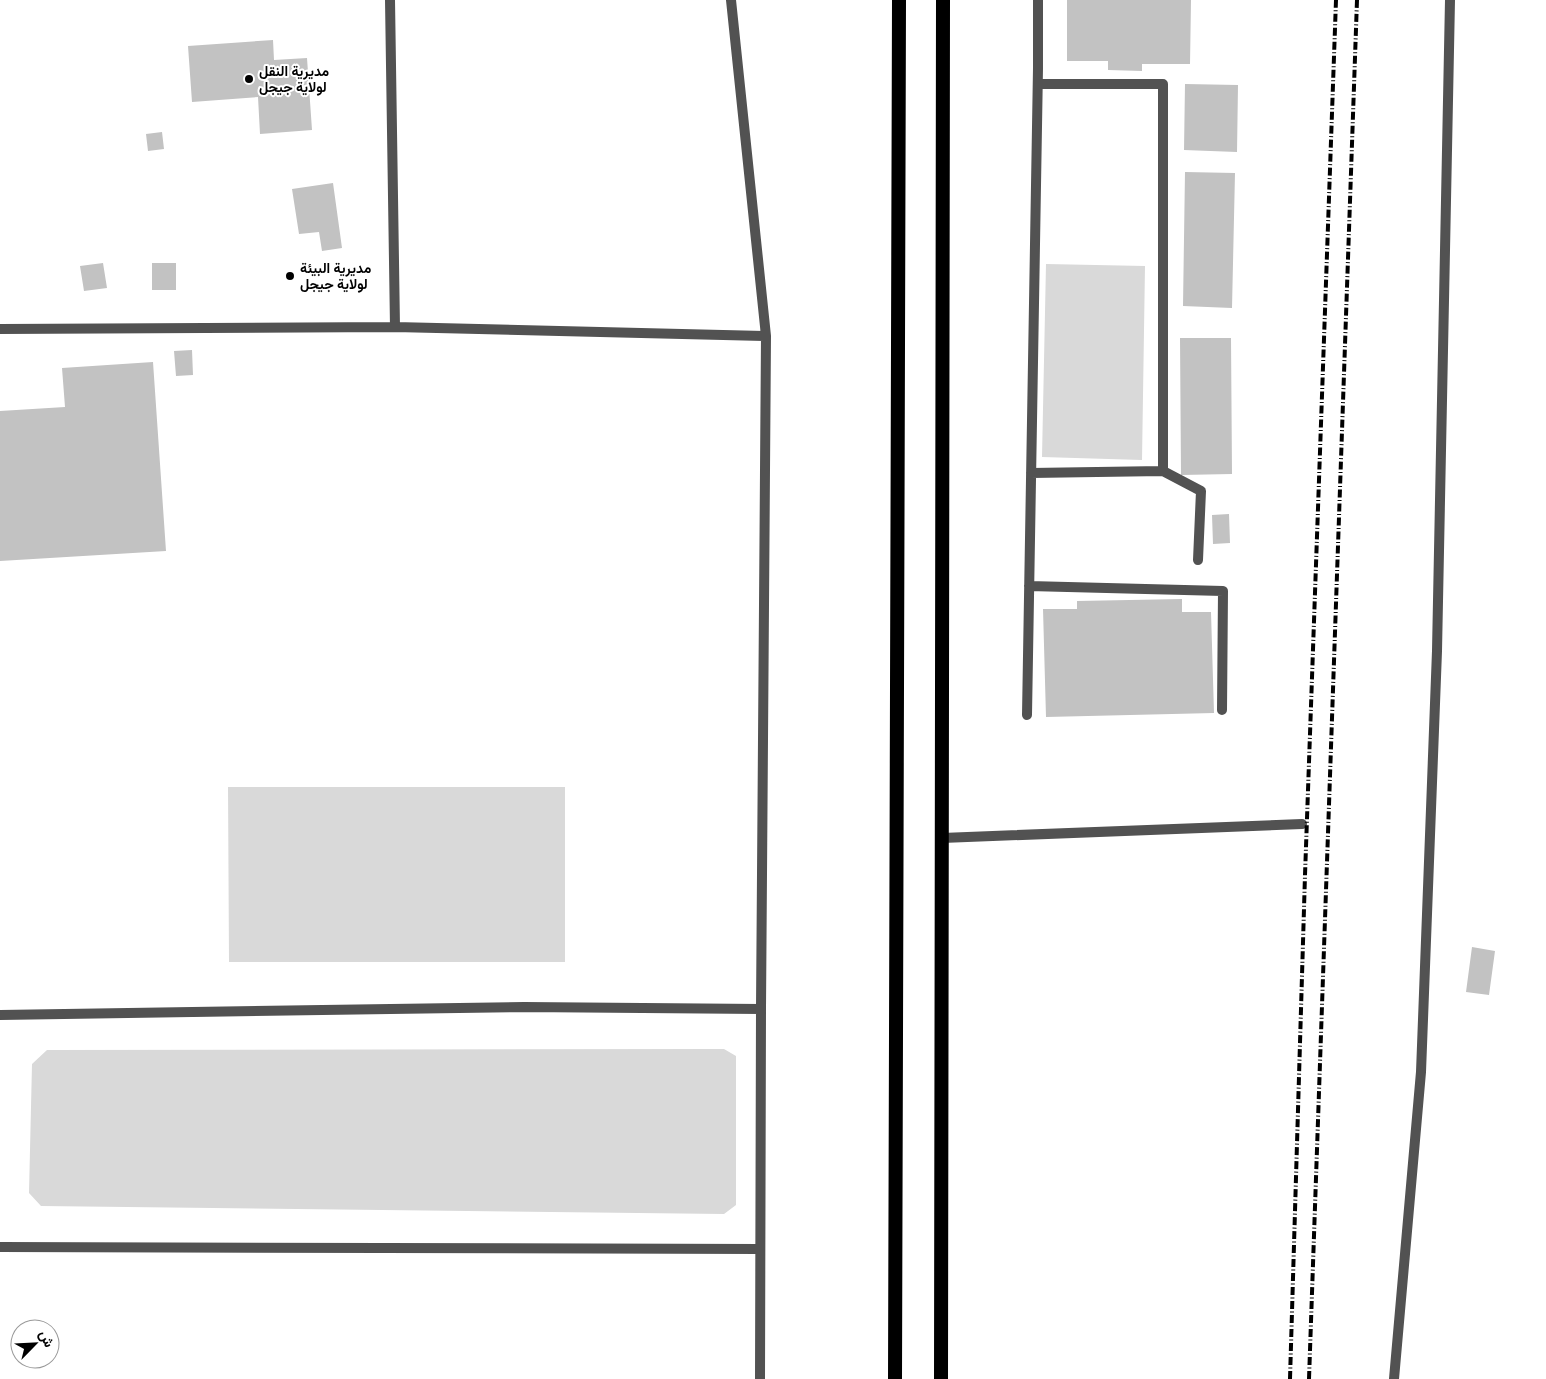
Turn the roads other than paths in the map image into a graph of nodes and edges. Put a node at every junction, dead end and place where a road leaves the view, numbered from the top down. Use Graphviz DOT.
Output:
graph roads {
  1 [pos="390,0"];
  2 [pos="731,0"];
  3 [pos="899,0"];
  4 [pos="943,0"];
  5 [pos="1038,0"];
  6 [pos="1450,0"];
  7 [pos="1038,84"];
  8 [pos="395,327"];
  9 [pos="0,329"];
  10 [pos="766,336"];
  11 [pos="1163,471"];
  12 [pos="1031,473"];
  13 [pos="1198,560"];
  14 [pos="1029,586"];
  15 [pos="1222,710"];
  16 [pos="1027,716"];
  17 [pos="1302,824"];
  18 [pos="942,838"];
  19 [pos="761,1009"];
  20 [pos="0,1015"];
  21 [pos="0,1247"];
  22 [pos="760,1249"];
  23 [pos="760,1379"];
  24 [pos="895,1379"];
  25 [pos="941,1379"];
  26 [pos="1394,1379"];
  1 -- 8 [label="street"];
  2 -- 10 [label="street"];
  3 -- 24 [label="highway"];
  4 -- 18 [label="highway"];
  5 -- 7 [label="street"];
  6 -- 26 [label="street"];
  7 -- 11 [label="street"];
  7 -- 12 [label="street"];
  8 -- 9 [label="street"];
  8 -- 10 [label="street"];
  10 -- 19 [label="street"];
  11 -- 12 [label="street"];
  11 -- 13 [label="street"];
  12 -- 14 [label="street"];
  14 -- 15 [label="street"];
  14 -- 16 [label="street"];
  17 -- 18 [label="street"];
  18 -- 25 [label="highway"];
  19 -- 20 [label="street"];
  19 -- 22 [label="street"];
  21 -- 22 [label="street"];
  22 -- 23 [label="street"];
}
